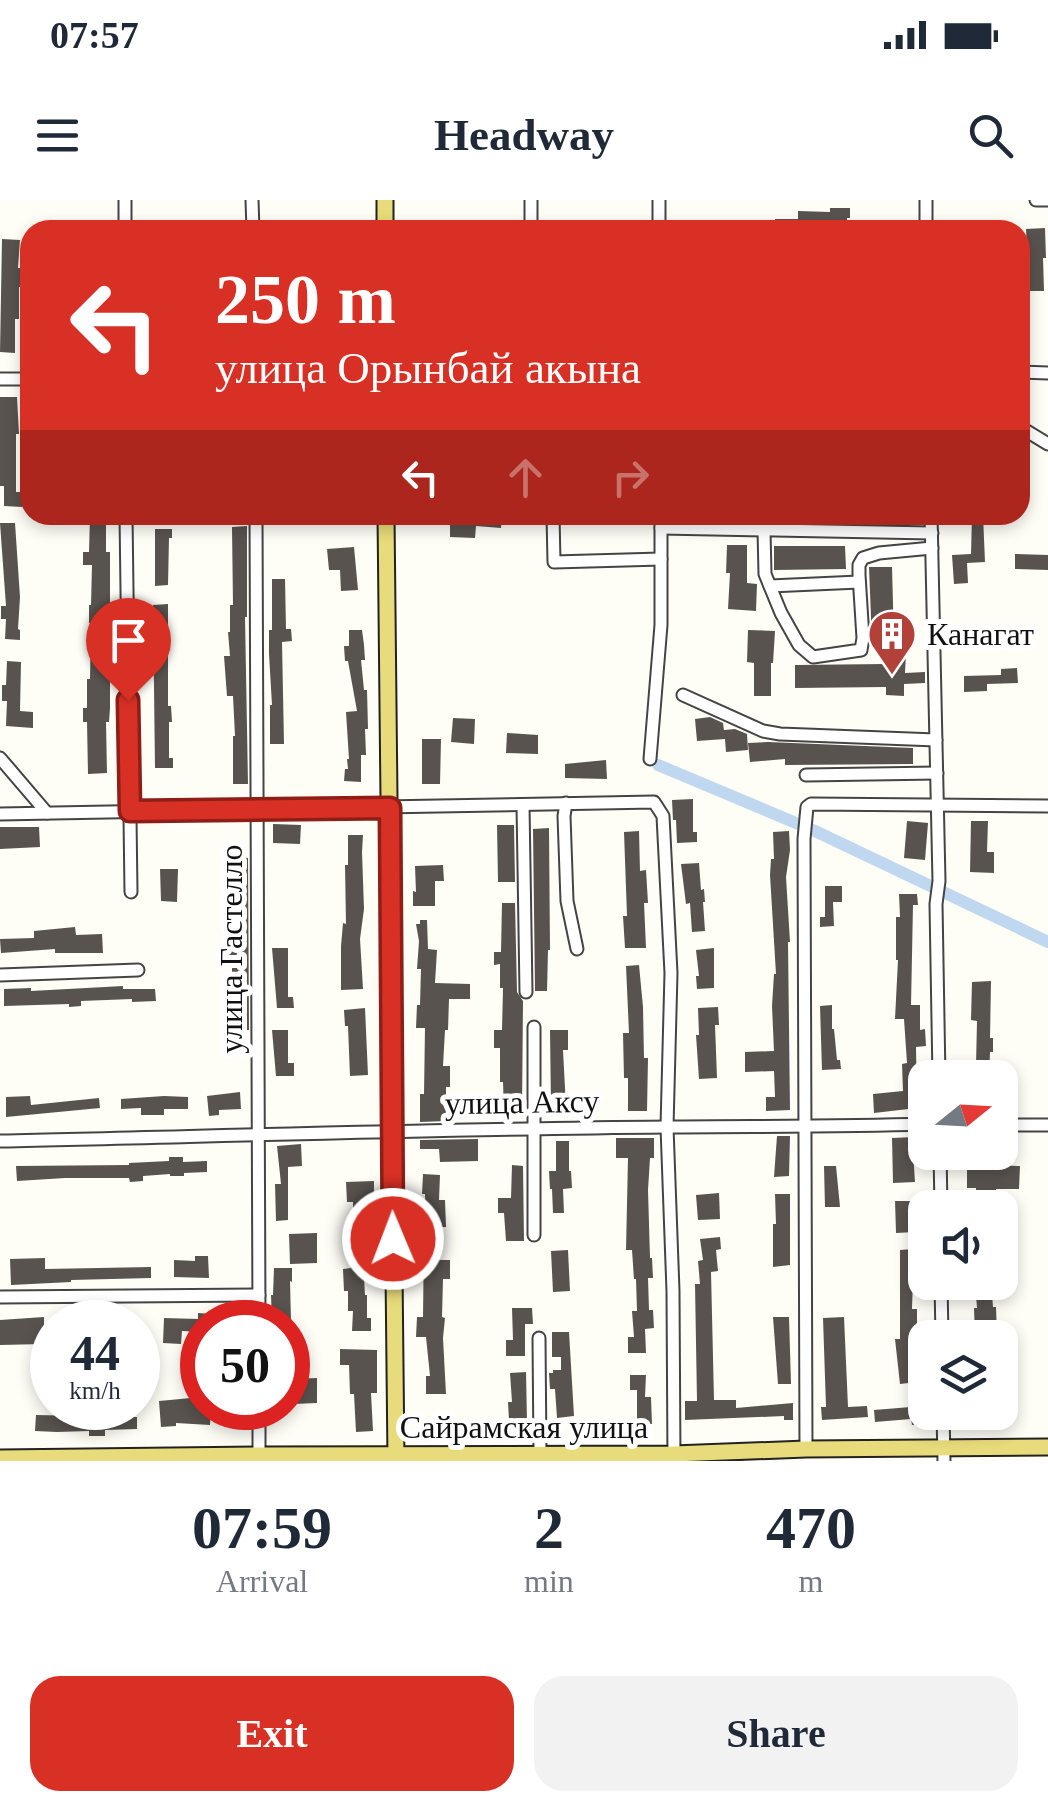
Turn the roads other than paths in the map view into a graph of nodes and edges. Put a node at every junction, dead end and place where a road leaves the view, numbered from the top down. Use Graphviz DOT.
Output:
graph roads {
  1 [pos="659,200"];
  2 [pos="670,200"];
  3 [pos="1036,200"];
  4 [pos="1048,200"];
  5 [pos="126,525"];
  6 [pos="256,525"];
  7 [pos="386,525"];
  8 [pos="552,525"];
  9 [pos="661,525"];
  10 [pos="707,525"];
  11 [pos="932,525"];
  12 [pos="764,530"];
  13 [pos="932,533"];
  14 [pos="932,548"];
  15 [pos="661,560"];
  16 [pos="859,582"];
  17 [pos="770,586"];
  18 [pos="684,695"];
  19 [pos="936,740"];
  20 [pos="0,758"];
  21 [pos="650,760"];
  22 [pos="937,774"];
  23 [pos="806,775"];
  24 [pos="566,804"];
  25 [pos="938,804"];
  26 [pos="523,805"];
  27 [pos="1048,806"];
  28 [pos="390,808"];
  29 [pos="258,810"];
  30 [pos="130,811"];
  31 [pos="0,814"];
  32 [pos="47,814"];
  33 [pos="131,892"];
  34 [pos="576,949"];
  35 [pos="138,970"];
  36 [pos="0,976"];
  37 [pos="526,992"];
  38 [pos="534,1026"];
  39 [pos="939,1060"];
  40 [pos="908,1125"];
  41 [pos="1018,1125"];
  42 [pos="1048,1126"];
  43 [pos="667,1127"];
  44 [pos="804,1128"];
  45 [pos="534,1130"];
  46 [pos="391,1131"];
  47 [pos="259,1135"];
  48 [pos="0,1142"];
  49 [pos="534,1235"];
  50 [pos="0,1296"];
  51 [pos="259,1296"];
  52 [pos="259,1300"];
  53 [pos="538,1338"];
  54 [pos="259,1430"];
  55 [pos="1048,1447"];
  56 [pos="806,1450"];
  57 [pos="540,1454"];
  58 [pos="943,1454"];
  59 [pos="258,1455"];
  60 [pos="0,1458"];
  61 [pos="396,1458"];
  62 [pos="674,1458"];
  63 [pos="144,1459"];
  1 -- 2 [label="street"];
  3 -- 4 [label="street"];
  5 -- 30 [label="street"];
  6 -- 29 [label="street, улица Гастелло"];
  7 -- 28 [label="main road"];
  8 -- 15 [label="street"];
  9 -- 15 [label="street"];
  10 -- 12 [label="street"];
  11 -- 13 [label="street"];
  12 -- 13 [label="street"];
  12 -- 17 [label="street"];
  13 -- 14 [label="street"];
  14 -- 16 [label="street"];
  14 -- 19 [label="street"];
  15 -- 21 [label="street"];
  16 -- 17 [label="street"];
  16 -- 17 [label="street"];
  18 -- 19 [label="street"];
  19 -- 22 [label="street"];
  20 -- 32 [label="street"];
  22 -- 23 [label="street"];
  22 -- 25 [label="street"];
  24 -- 26 [label="street"];
  24 -- 34 [label="street"];
  24 -- 43 [label="street"];
  25 -- 27 [label="street"];
  25 -- 39 [label="street"];
  25 -- 44 [label="street"];
  26 -- 28 [label="street"];
  26 -- 37 [label="street"];
  28 -- 29 [label="street"];
  28 -- 46 [label="main road"];
  29 -- 30 [label="street"];
  29 -- 47 [label="street, улица Гастелло"];
  30 -- 32 [label="street"];
  30 -- 33 [label="street"];
  31 -- 32 [label="street"];
  35 -- 36 [label="street"];
  38 -- 45 [label="street"];
  40 -- 44 [label="street, улица Аксу"];
  41 -- 42 [label="street"];
  43 -- 44 [label="street, улица Аксу"];
  43 -- 45 [label="street, улица Аксу"];
  43 -- 62 [label="street"];
  44 -- 56 [label="street"];
  45 -- 46 [label="street, улица Аксу"];
  45 -- 49 [label="street"];
  46 -- 47 [label="street, улица Аксу"];
  46 -- 61 [label="main road"];
  47 -- 48 [label="street, улица Аксу"];
  47 -- 51 [label="street, улица Гастелло"];
  50 -- 51 [label="street"];
  51 -- 52 [label="street, улица Гастелло"];
  53 -- 57 [label="street"];
  54 -- 59 [label="street"];
  55 -- 58 [label="main road, Сайрамская улица"];
  56 -- 58 [label="main road, Сайрамская улица"];
  56 -- 62 [label="main road, Сайрамская улица"];
  57 -- 61 [label="main road, Сайрамская улица"];
  57 -- 62 [label="main road, Сайрамская улица"];
  59 -- 61 [label="main road, Сайрамская улица"];
  59 -- 63 [label="main road, Сайрамская улица"];
  60 -- 63 [label="main road, Сайрамская улица"];
}
